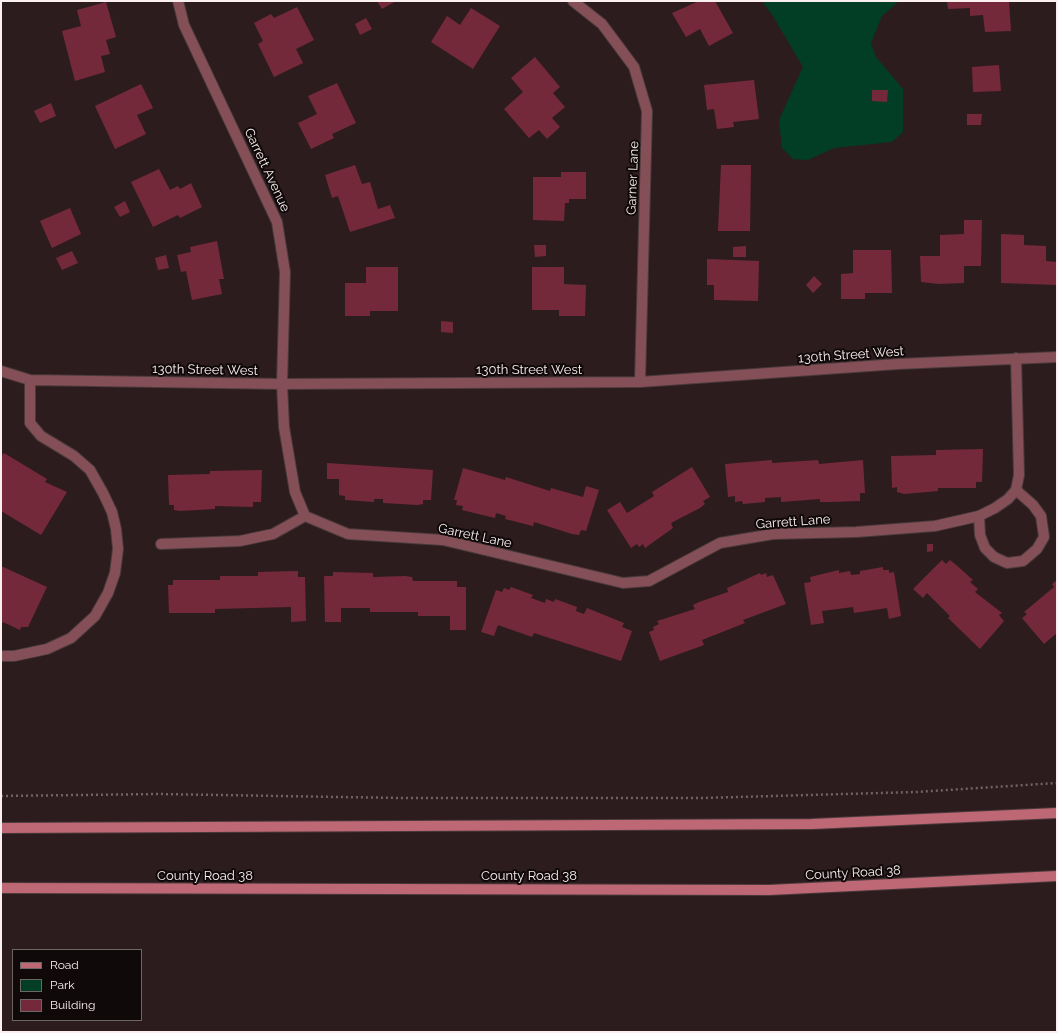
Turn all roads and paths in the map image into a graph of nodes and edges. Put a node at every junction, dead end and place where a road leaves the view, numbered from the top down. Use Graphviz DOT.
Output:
graph roads {
  1 [pos="178,1"];
  2 [pos="573,1"];
  3 [pos="1057,357"];
  4 [pos="1016,358"];
  5 [pos="1,371"];
  6 [pos="30,380"];
  7 [pos="640,382"];
  8 [pos="282,384"];
  9 [pos="1016,490"];
  10 [pos="305,516"];
  11 [pos="978,516"];
  12 [pos="161,544"];
  13 [pos="1,656"];
  14 [pos="1057,783"];
  15 [pos="1,796"];
  16 [pos="1057,813"];
  17 [pos="1,828"];
  18 [pos="1057,876"];
  19 [pos="1,888"];
  1 -- 8 [label="street, Garrett Avenue"];
  2 -- 7 [label="street, Garner Lane"];
  3 -- 4 [label="street, 130th Street West"];
  4 -- 7 [label="street, 130th Street West"];
  4 -- 9 [label="street"];
  5 -- 6 [label="street, 130th Street West"];
  6 -- 8 [label="street, 130th Street West"];
  6 -- 13 [label="street"];
  7 -- 8 [label="street, 130th Street West"];
  8 -- 10 [label="street, Garrett Avenue"];
  9 -- 11 [label="street, Garrett Lane"];
  9 -- 11 [label="street"];
  10 -- 11 [label="street, Garrett Lane"];
  10 -- 12 [label="street"];
  14 -- 15 [label="path"];
  16 -- 17 [label="main road"];
  18 -- 19 [label="main road, County Road 38"];
}
